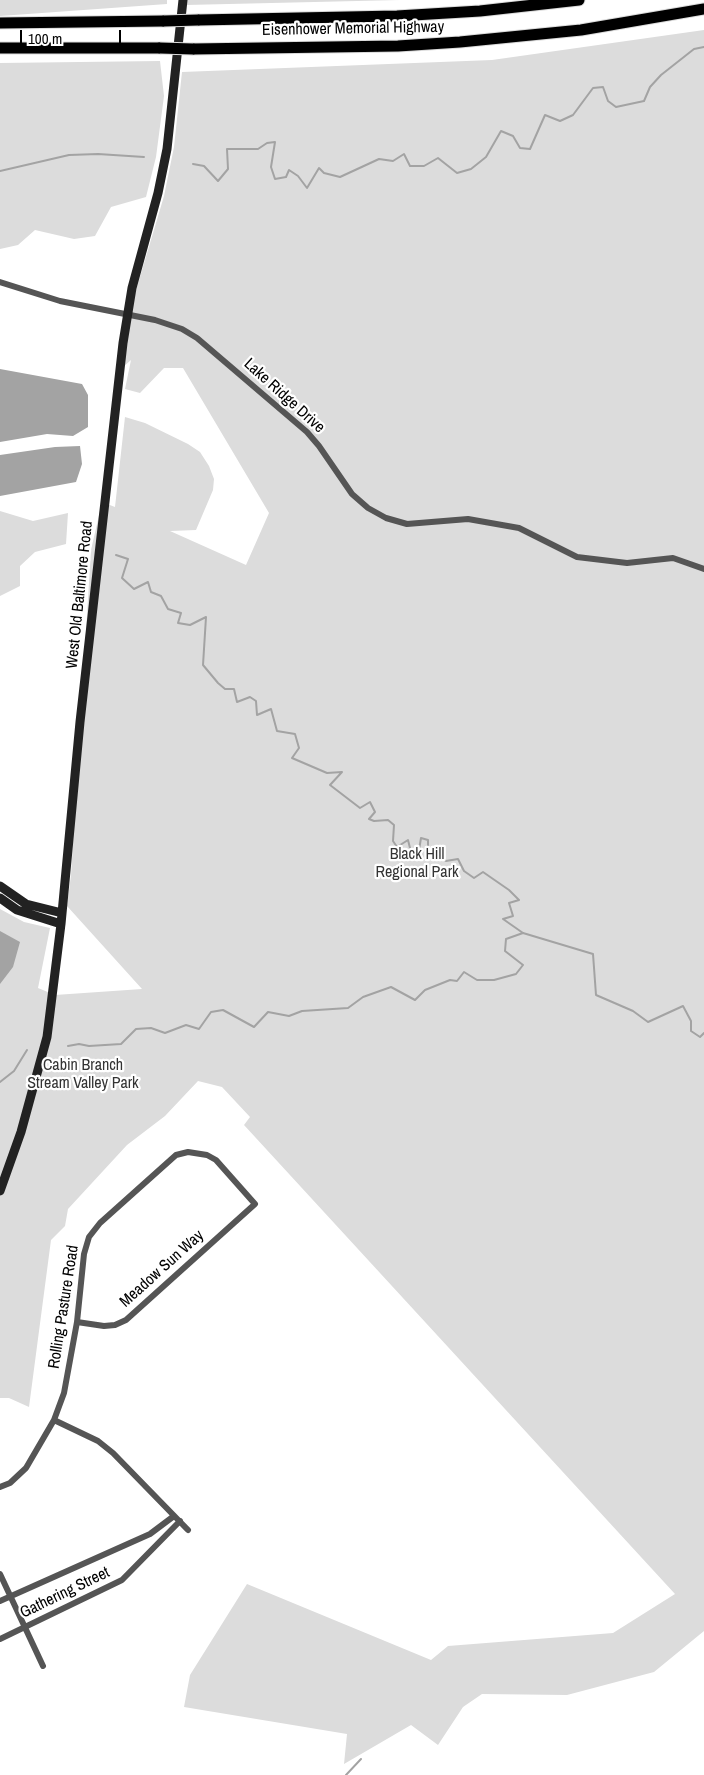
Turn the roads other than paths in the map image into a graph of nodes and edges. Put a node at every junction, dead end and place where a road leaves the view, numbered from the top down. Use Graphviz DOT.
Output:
graph roads {
  1 [pos="183,0"];
  2 [pos="580,0"];
  3 [pos="704,9"];
  4 [pos="0,23"];
  5 [pos="0,48"];
  6 [pos="0,282"];
  7 [pos="127,316"];
  8 [pos="704,569"];
  9 [pos="0,886"];
  10 [pos="0,898"];
  11 [pos="62,913"];
  12 [pos="61,924"];
  13 [pos="0,1191"];
  14 [pos="255,1204"];
  15 [pos="76,1322"];
  16 [pos="54,1420"];
  17 [pos="0,1487"];
  18 [pos="174,1516"];
  19 [pos="180,1522"];
  20 [pos="188,1530"];
  21 [pos="0,1574"];
  22 [pos="10,1596"];
  23 [pos="0,1601"];
  24 [pos="24,1629"];
  25 [pos="0,1639"];
  26 [pos="43,1666"];
  1 -- 7 [label="street, West Old Baltimore Road"];
  2 -- 4 [label="highway, Eisenhower Memorial Highway, bridge"];
  3 -- 5 [label="highway, Eisenhower Memorial Highway, bridge"];
  6 -- 7 [label="street, Lake Ridge Drive"];
  7 -- 8 [label="street, Lake Ridge Drive"];
  7 -- 11 [label="street, West Old Baltimore Road"];
  9 -- 11 [label="street"];
  10 -- 12 [label="street"];
  11 -- 12 [label="street, West Old Baltimore Road"];
  12 -- 13 [label="street, West Old Baltimore Road"];
  14 -- 15 [label="street, Meadow Sun Way"];
  14 -- 15 [label="street, Rolling Pasture Road"];
  15 -- 16 [label="street, Rolling Pasture Road"];
  16 -- 17 [label="street, Rolling Pasture Road"];
  16 -- 18 [label="street"];
  18 -- 19 [label="street"];
  18 -- 22 [label="street, Gathering Street"];
  19 -- 20 [label="street"];
  19 -- 24 [label="street, Gathering Street"];
  21 -- 22 [label="street"];
  22 -- 23 [label="street, Gathering Street"];
  22 -- 24 [label="street"];
  24 -- 25 [label="street, Gathering Street"];
  24 -- 26 [label="street"];
}
